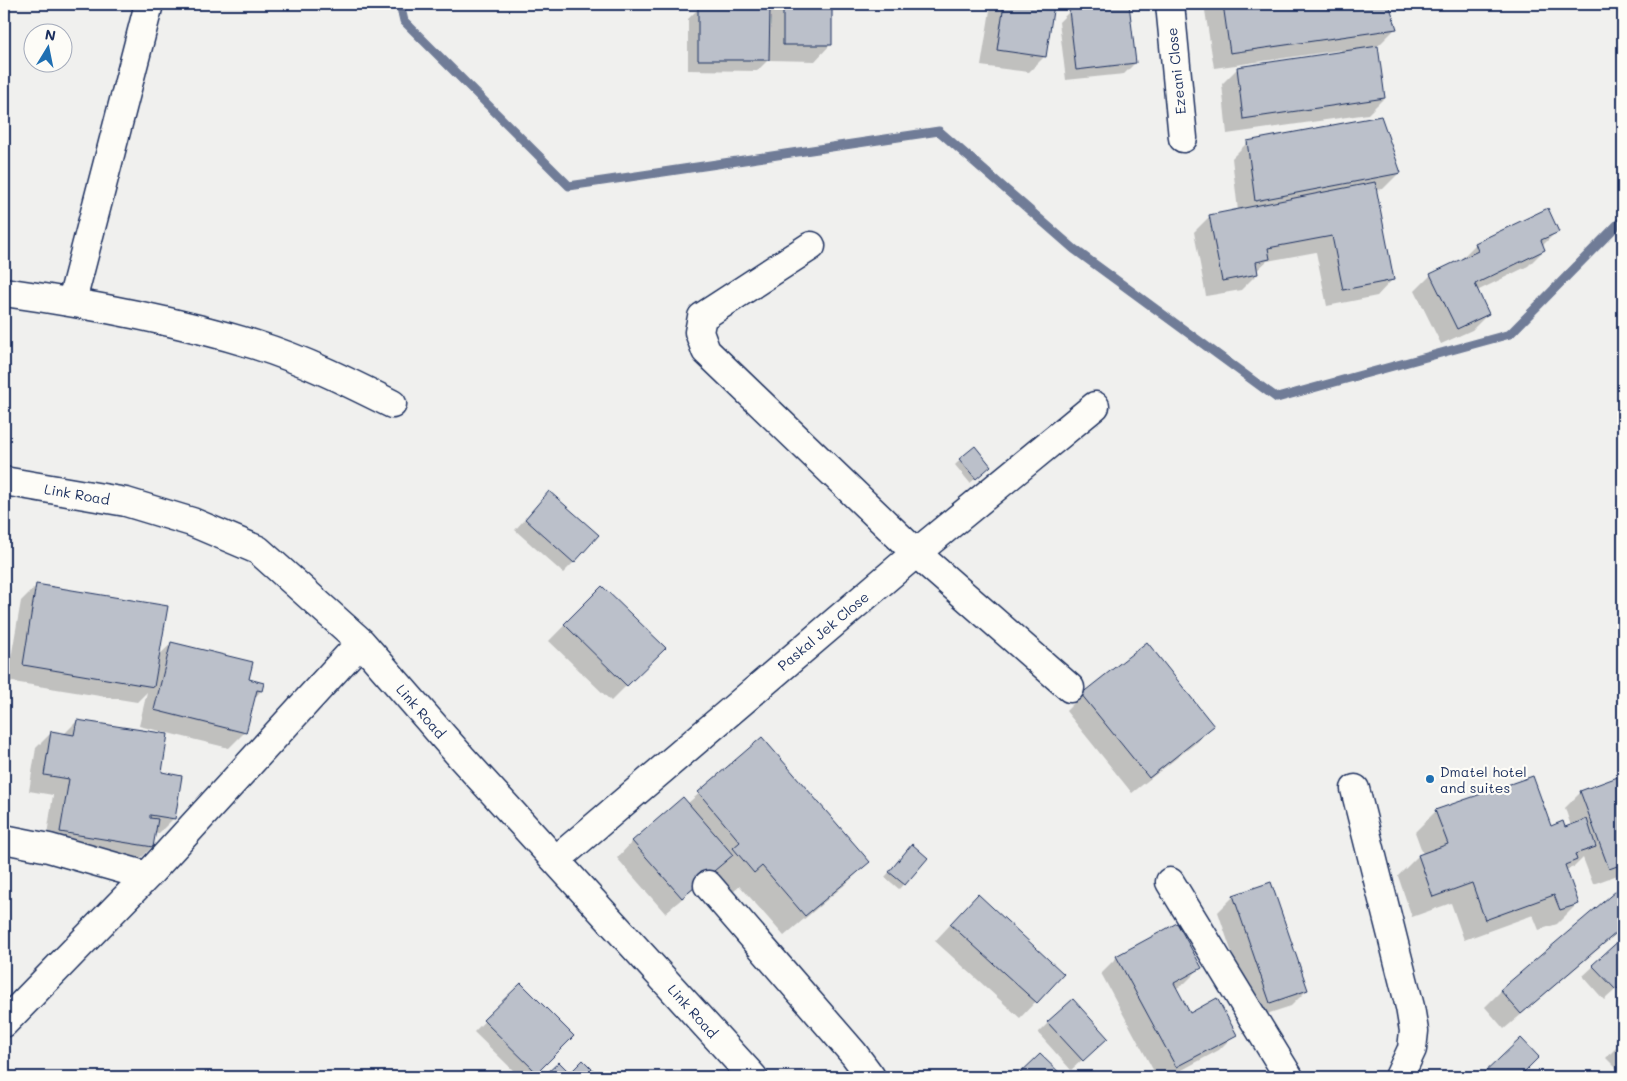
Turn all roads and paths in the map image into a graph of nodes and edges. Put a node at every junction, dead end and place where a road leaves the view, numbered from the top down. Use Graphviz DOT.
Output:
graph roads {
  1 [pos="149,4"];
  2 [pos="1170,4"];
  3 [pos="1183,138"];
  4 [pos="811,246"];
  5 [pos="4,292"];
  6 [pos="72,301"];
  7 [pos="392,404"];
  8 [pos="1094,406"];
  9 [pos="4,481"];
  10 [pos="916,552"];
  11 [pos="361,642"];
  12 [pos="1070,688"];
  13 [pos="1355,789"];
  14 [pos="4,839"];
  15 [pos="556,860"];
  16 [pos="147,876"];
  17 [pos="1170,882"];
  18 [pos="708,885"];
  19 [pos="4,1023"];
  20 [pos="753,1077"];
  21 [pos="871,1077"];
  22 [pos="1289,1077"];
  23 [pos="1399,1077"];
  1 -- 6 [label="street"];
  2 -- 3 [label="street, Ezeani Close"];
  4 -- 10 [label="street"];
  5 -- 6 [label="street"];
  6 -- 7 [label="street"];
  8 -- 10 [label="street, Paskal Jek Close"];
  9 -- 11 [label="street, Link Road"];
  10 -- 12 [label="street"];
  10 -- 15 [label="street, Paskal Jek Close"];
  11 -- 15 [label="street, Link Road"];
  11 -- 16 [label="street"];
  13 -- 23 [label="street"];
  14 -- 16 [label="street"];
  15 -- 20 [label="street, Link Road"];
  16 -- 19 [label="street"];
  17 -- 22 [label="street"];
  18 -- 21 [label="street"];
}
